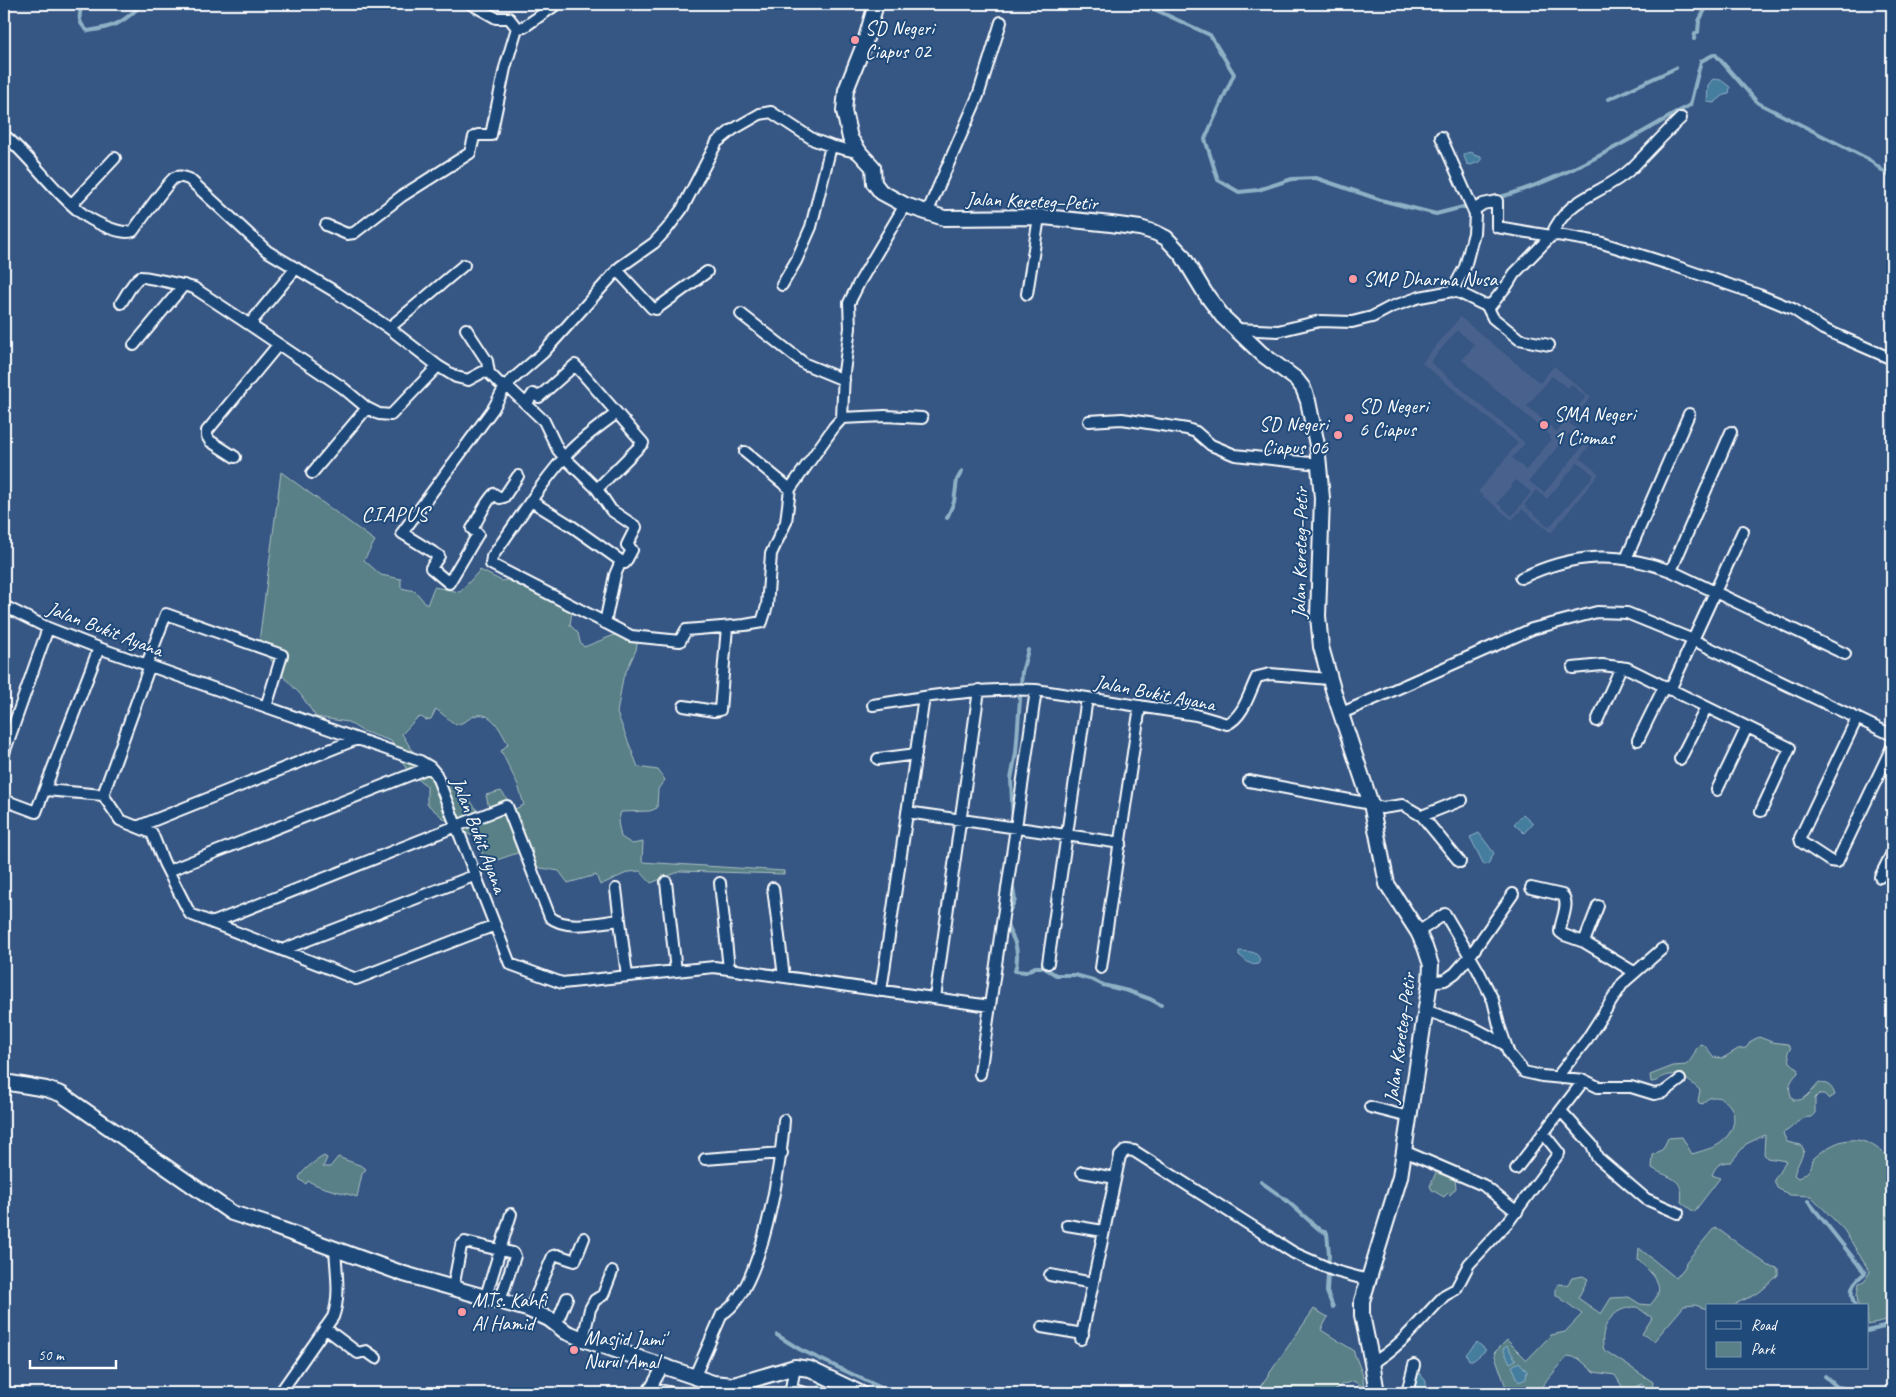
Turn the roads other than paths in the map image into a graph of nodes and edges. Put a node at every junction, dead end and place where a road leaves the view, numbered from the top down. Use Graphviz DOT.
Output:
graph roads {
  1 [pos="471,4"];
  2 [pos="556,4"];
  3 [pos="876,4"];
  4 [pos="1001,22"];
  5 [pos="517,28"];
  6 [pos="1681,118"];
  7 [pos="4,135"];
  8 [pos="1441,137"];
  9 [pos="831,146"];
  10 [pos="860,154"];
  11 [pos="115,158"];
  12 [pos="72,204"];
  13 [pos="905,205"];
  14 [pos="1474,210"];
  15 [pos="927,214"];
  16 [pos="1039,218"];
  17 [pos="326,224"];
  18 [pos="1551,236"];
  19 [pos="464,265"];
  20 [pos="296,268"];
  21 [pos="618,270"];
  22 [pos="707,272"];
  23 [pos="184,285"];
  24 [pos="782,285"];
  25 [pos="1452,291"];
  26 [pos="1027,294"];
  27 [pos="121,303"];
  28 [pos="1487,306"];
  29 [pos="741,314"];
  30 [pos="253,326"];
  31 [pos="390,328"];
  32 [pos="466,329"];
  33 [pos="1237,329"];
  34 [pos="134,345"];
  35 [pos="278,345"];
  36 [pos="1549,345"];
  37 [pos="1892,360"];
  38 [pos="438,366"];
  39 [pos="488,373"];
  40 [pos="844,380"];
  41 [pos="506,385"];
  42 [pos="527,403"];
  43 [pos="367,408"];
  44 [pos="617,413"];
  45 [pos="1689,414"];
  46 [pos="842,418"];
  47 [pos="922,418"];
  48 [pos="1089,421"];
  49 [pos="1731,432"];
  50 [pos="744,452"];
  51 [pos="235,457"];
  52 [pos="564,458"];
  53 [pos="1319,464"];
  54 [pos="312,473"];
  55 [pos="518,476"];
  56 [pos="598,489"];
  57 [pos="790,489"];
  58 [pos="532,501"];
  59 [pos="1743,532"];
  60 [pos="1626,559"];
  61 [pos="622,562"];
  62 [pos="1671,571"];
  63 [pos="1521,578"];
  64 [pos="1715,591"];
  65 [pos="4,606"];
  66 [pos="605,623"];
  67 [pos="727,627"];
  68 [pos="48,628"];
  69 [pos="1692,640"];
  70 [pos="99,648"];
  71 [pos="1845,654"];
  72 [pos="148,665"];
  73 [pos="1621,667"];
  74 [pos="1573,668"];
  75 [pos="1329,679"];
  76 [pos="1667,688"];
  77 [pos="979,690"];
  78 [pos="1036,690"];
  79 [pos="924,698"];
  80 [pos="1088,698"];
  81 [pos="873,705"];
  82 [pos="684,706"];
  83 [pos="1140,706"];
  84 [pos="266,707"];
  85 [pos="1706,708"];
  86 [pos="1342,713"];
  87 [pos="1857,718"];
  88 [pos="1597,721"];
  89 [pos="1748,727"];
  90 [pos="1892,735"];
  91 [pos="357,738"];
  92 [pos="1638,740"];
  93 [pos="1892,747"];
  94 [pos="4,753"];
  95 [pos="916,754"];
  96 [pos="1680,759"];
  97 [pos="878,760"];
  98 [pos="430,767"];
  99 [pos="1249,781"];
  100 [pos="46,790"];
  101 [pos="1717,790"];
  102 [pos="103,795"];
  103 [pos="4,800"];
  104 [pos="1462,800"];
  105 [pos="1371,804"];
  106 [pos="1761,811"];
  107 [pos="907,812"];
  108 [pos="1422,816"];
  109 [pos="960,820"];
  110 [pos="456,826"];
  111 [pos="137,827"];
  112 [pos="1015,828"];
  113 [pos="1068,835"];
  114 [pos="1121,843"];
  115 [pos="1892,853"];
  116 [pos="1460,862"];
  117 [pos="168,871"];
  118 [pos="476,876"];
  119 [pos="1880,878"];
  120 [pos="666,882"];
  121 [pos="720,883"];
  122 [pos="773,888"];
  123 [pos="1532,888"];
  124 [pos="616,889"];
  125 [pos="1513,894"];
  126 [pos="1598,906"];
  127 [pos="620,920"];
  128 [pos="212,923"];
  129 [pos="495,925"];
  130 [pos="1418,932"];
  131 [pos="1584,942"];
  132 [pos="1662,949"];
  133 [pos="282,950"];
  134 [pos="1470,956"];
  135 [pos="1048,963"];
  136 [pos="1101,968"];
  137 [pos="729,970"];
  138 [pos="676,971"];
  139 [pos="1634,972"];
  140 [pos="627,976"];
  141 [pos="784,977"];
  142 [pos="1430,982"];
  143 [pos="881,991"];
  144 [pos="935,998"];
  145 [pos="990,1006"];
  146 [pos="1425,1010"];
  147 [pos="1506,1045"];
  148 [pos="980,1074"];
  149 [pos="1557,1078"];
  150 [pos="1584,1080"];
  151 [pos="1680,1080"];
  152 [pos="4,1082"];
  153 [pos="1370,1107"];
  154 [pos="1561,1111"];
  155 [pos="1409,1117"];
  156 [pos="784,1120"];
  157 [pos="1543,1133"];
  158 [pos="1404,1152"];
  159 [pos="782,1153"];
  160 [pos="705,1159"];
  161 [pos="1516,1169"];
  162 [pos="1082,1172"];
  163 [pos="1115,1178"];
  164 [pos="1517,1212"];
  165 [pos="1678,1213"];
  166 [pos="511,1214"];
  167 [pos="1067,1225"];
  168 [pos="1103,1232"];
  169 [pos="584,1238"];
  170 [pos="335,1248"];
  171 [pos="500,1250"];
  172 [pos="612,1272"];
  173 [pos="1050,1275"];
  174 [pos="1368,1280"];
  175 [pos="1093,1283"];
  176 [pos="453,1288"];
  177 [pos="486,1296"];
  178 [pos="567,1298"];
  179 [pos="500,1301"];
  180 [pos="530,1310"];
  181 [pos="556,1325"];
  182 [pos="1042,1327"];
  183 [pos="325,1328"];
  184 [pos="584,1339"];
  185 [pos="376,1358"];
  186 [pos="1372,1363"];
  187 [pos="1414,1365"];
  188 [pos="663,1366"];
  189 [pos="795,1367"];
  190 [pos="694,1378"];
  191 [pos="726,1389"];
  192 [pos="649,1391"];
  193 [pos="280,1393"];
  194 [pos="673,1393"];
  195 [pos="805,1393"];
  196 [pos="860,1393"];
  197 [pos="1377,1393"];
  198 [pos="1407,1393"];
  1 -- 5 [label="street"];
  2 -- 5 [label="street"];
  3 -- 10 [label="street, Jalan Kereteg–Petir"];
  4 -- 15 [label="street"];
  5 -- 17 [label="street"];
  6 -- 18 [label="street"];
  7 -- 12 [label="street"];
  8 -- 14 [label="street"];
  9 -- 10 [label="street"];
  9 -- 21 [label="street"];
  9 -- 24 [label="street"];
  10 -- 13 [label="street, Jalan Kereteg–Petir"];
  11 -- 12 [label="street"];
  12 -- 20 [label="street"];
  13 -- 15 [label="street, Jalan Kereteg–Petir"];
  13 -- 40 [label="street"];
  14 -- 18 [label="street"];
  14 -- 25 [label="street"];
  15 -- 16 [label="street, Jalan Kereteg–Petir"];
  16 -- 26 [label="street"];
  16 -- 33 [label="street, Jalan Kereteg–Petir"];
  18 -- 28 [label="street"];
  18 -- 37 [label="street"];
  19 -- 31 [label="street"];
  20 -- 30 [label="street"];
  20 -- 31 [label="street"];
  21 -- 22 [label="street"];
  21 -- 41 [label="street"];
  23 -- 27 [label="street"];
  23 -- 30 [label="street"];
  23 -- 34 [label="street"];
  25 -- 28 [label="street"];
  25 -- 33 [label="street"];
  28 -- 36 [label="street"];
  29 -- 40 [label="street"];
  30 -- 35 [label="street"];
  31 -- 38 [label="street"];
  32 -- 39 [label="street"];
  33 -- 53 [label="street, Jalan Kereteg–Petir"];
  35 -- 43 [label="street"];
  35 -- 51 [label="street"];
  38 -- 39 [label="street"];
  38 -- 43 [label="street"];
  39 -- 41 [label="street"];
  40 -- 46 [label="street"];
  41 -- 42 [label="street"];
  41 -- 55 [label="street"];
  42 -- 44 [label="street"];
  42 -- 52 [label="street"];
  43 -- 54 [label="street"];
  44 -- 52 [label="street"];
  44 -- 56 [label="street"];
  45 -- 60 [label="street"];
  46 -- 47 [label="street"];
  46 -- 57 [label="street"];
  48 -- 53 [label="street"];
  49 -- 62 [label="street"];
  50 -- 57 [label="street"];
  52 -- 56 [label="street"];
  52 -- 58 [label="street"];
  53 -- 75 [label="street, Jalan Kereteg–Petir"];
  56 -- 61 [label="street"];
  57 -- 67 [label="street"];
  58 -- 61 [label="street"];
  58 -- 66 [label="street"];
  59 -- 64 [label="street"];
  60 -- 62 [label="street"];
  60 -- 63 [label="street"];
  61 -- 66 [label="street"];
  62 -- 64 [label="street"];
  64 -- 69 [label="street"];
  64 -- 71 [label="street"];
  65 -- 68 [label="street, Jalan Bukit Ayana"];
  66 -- 67 [label="street"];
  67 -- 82 [label="street"];
  68 -- 70 [label="street, Jalan Bukit Ayana"];
  68 -- 94 [label="street"];
  69 -- 76 [label="street"];
  69 -- 86 [label="street"];
  69 -- 87 [label="street"];
  70 -- 72 [label="street, Jalan Bukit Ayana"];
  70 -- 100 [label="street"];
  72 -- 84 [label="street, Jalan Bukit Ayana"];
  72 -- 84 [label="street"];
  72 -- 102 [label="street"];
  73 -- 74 [label="street"];
  73 -- 76 [label="street"];
  73 -- 88 [label="street"];
  75 -- 83 [label="street, Jalan Bukit Ayana"];
  75 -- 86 [label="street, Jalan Kereteg–Petir"];
  76 -- 85 [label="street"];
  76 -- 92 [label="street"];
  77 -- 78 [label="street, Jalan Bukit Ayana"];
  77 -- 79 [label="street, Jalan Bukit Ayana"];
  77 -- 109 [label="street"];
  78 -- 80 [label="street, Jalan Bukit Ayana"];
  78 -- 112 [label="street"];
  79 -- 81 [label="street, Jalan Bukit Ayana"];
  79 -- 95 [label="street"];
  80 -- 83 [label="street, Jalan Bukit Ayana"];
  80 -- 113 [label="street"];
  83 -- 114 [label="street"];
  84 -- 91 [label="street, Jalan Bukit Ayana"];
  85 -- 89 [label="street"];
  85 -- 96 [label="street"];
  86 -- 105 [label="street, Jalan Kereteg–Petir"];
  87 -- 90 [label="street"];
  87 -- 93 [label="street"];
  89 -- 101 [label="street"];
  89 -- 106 [label="street"];
  91 -- 98 [label="street, Jalan Bukit Ayana"];
  91 -- 111 [label="street"];
  95 -- 97 [label="street"];
  95 -- 107 [label="street"];
  98 -- 110 [label="street, Jalan Bukit Ayana"];
  98 -- 117 [label="street"];
  99 -- 105 [label="street"];
  100 -- 102 [label="street"];
  100 -- 103 [label="street"];
  102 -- 111 [label="street"];
  104 -- 108 [label="street"];
  105 -- 108 [label="street"];
  105 -- 130 [label="street, Jalan Kereteg–Petir"];
  107 -- 109 [label="street"];
  107 -- 143 [label="street"];
  108 -- 116 [label="street"];
  109 -- 112 [label="street"];
  109 -- 144 [label="street"];
  110 -- 118 [label="street, Jalan Bukit Ayana"];
  110 -- 127 [label="street"];
  110 -- 128 [label="street"];
  111 -- 117 [label="street"];
  112 -- 113 [label="street"];
  112 -- 145 [label="street"];
  113 -- 114 [label="street"];
  113 -- 135 [label="street"];
  114 -- 136 [label="street"];
  115 -- 119 [label="street"];
  117 -- 128 [label="street"];
  118 -- 129 [label="street, Jalan Bukit Ayana"];
  118 -- 133 [label="street"];
  120 -- 138 [label="street"];
  121 -- 137 [label="street"];
  122 -- 141 [label="street"];
  123 -- 131 [label="street"];
  124 -- 127 [label="street"];
  125 -- 134 [label="street"];
  126 -- 131 [label="street"];
  127 -- 140 [label="street"];
  128 -- 133 [label="street"];
  129 -- 133 [label="street"];
  129 -- 140 [label="street, Jalan Bukit Ayana"];
  130 -- 134 [label="street"];
  130 -- 142 [label="street, Jalan Kereteg–Petir"];
  131 -- 139 [label="street"];
  132 -- 139 [label="street"];
  134 -- 142 [label="street"];
  134 -- 147 [label="street"];
  137 -- 138 [label="street, Jalan Bukit Ayana"];
  137 -- 141 [label="street, Jalan Bukit Ayana"];
  138 -- 140 [label="street, Jalan Bukit Ayana"];
  139 -- 149 [label="street"];
  141 -- 143 [label="street, Jalan Bukit Ayana"];
  142 -- 146 [label="street, Jalan Kereteg–Petir"];
  143 -- 144 [label="street, Jalan Bukit Ayana"];
  144 -- 145 [label="street, Jalan Bukit Ayana"];
  145 -- 148 [label="street"];
  146 -- 147 [label="street"];
  146 -- 155 [label="street, Jalan Kereteg–Petir"];
  147 -- 149 [label="street"];
  149 -- 150 [label="street"];
  150 -- 151 [label="street"];
  150 -- 154 [label="street"];
  152 -- 170 [label="street"];
  153 -- 155 [label="street"];
  154 -- 157 [label="street"];
  154 -- 165 [label="street"];
  155 -- 158 [label="street, Jalan Kereteg–Petir"];
  156 -- 159 [label="street"];
  157 -- 161 [label="street"];
  157 -- 164 [label="street"];
  158 -- 164 [label="street"];
  158 -- 174 [label="street, Jalan Kereteg–Petir"];
  159 -- 160 [label="street"];
  159 -- 190 [label="street"];
  162 -- 163 [label="street"];
  163 -- 168 [label="street"];
  163 -- 174 [label="street"];
  164 -- 186 [label="street"];
  166 -- 171 [label="street"];
  167 -- 168 [label="street"];
  168 -- 175 [label="street"];
  169 -- 180 [label="street"];
  170 -- 176 [label="street"];
  170 -- 183 [label="street"];
  171 -- 176 [label="street"];
  171 -- 177 [label="street"];
  171 -- 179 [label="street"];
  172 -- 184 [label="street"];
  173 -- 175 [label="street"];
  174 -- 186 [label="street, Jalan Kereteg–Petir"];
  175 -- 182 [label="street"];
  176 -- 177 [label="street"];
  177 -- 179 [label="street"];
  178 -- 181 [label="street"];
  179 -- 180 [label="street"];
  180 -- 181 [label="street"];
  181 -- 184 [label="street"];
  183 -- 185 [label="street"];
  183 -- 193 [label="street"];
  184 -- 188 [label="street"];
  186 -- 197 [label="street, Jalan Kereteg–Petir"];
  187 -- 198 [label="street"];
  188 -- 190 [label="street"];
  188 -- 192 [label="street"];
  189 -- 191 [label="street"];
  189 -- 195 [label="street"];
  189 -- 196 [label="street"];
  190 -- 191 [label="street"];
  192 -- 194 [label="street"];
}
